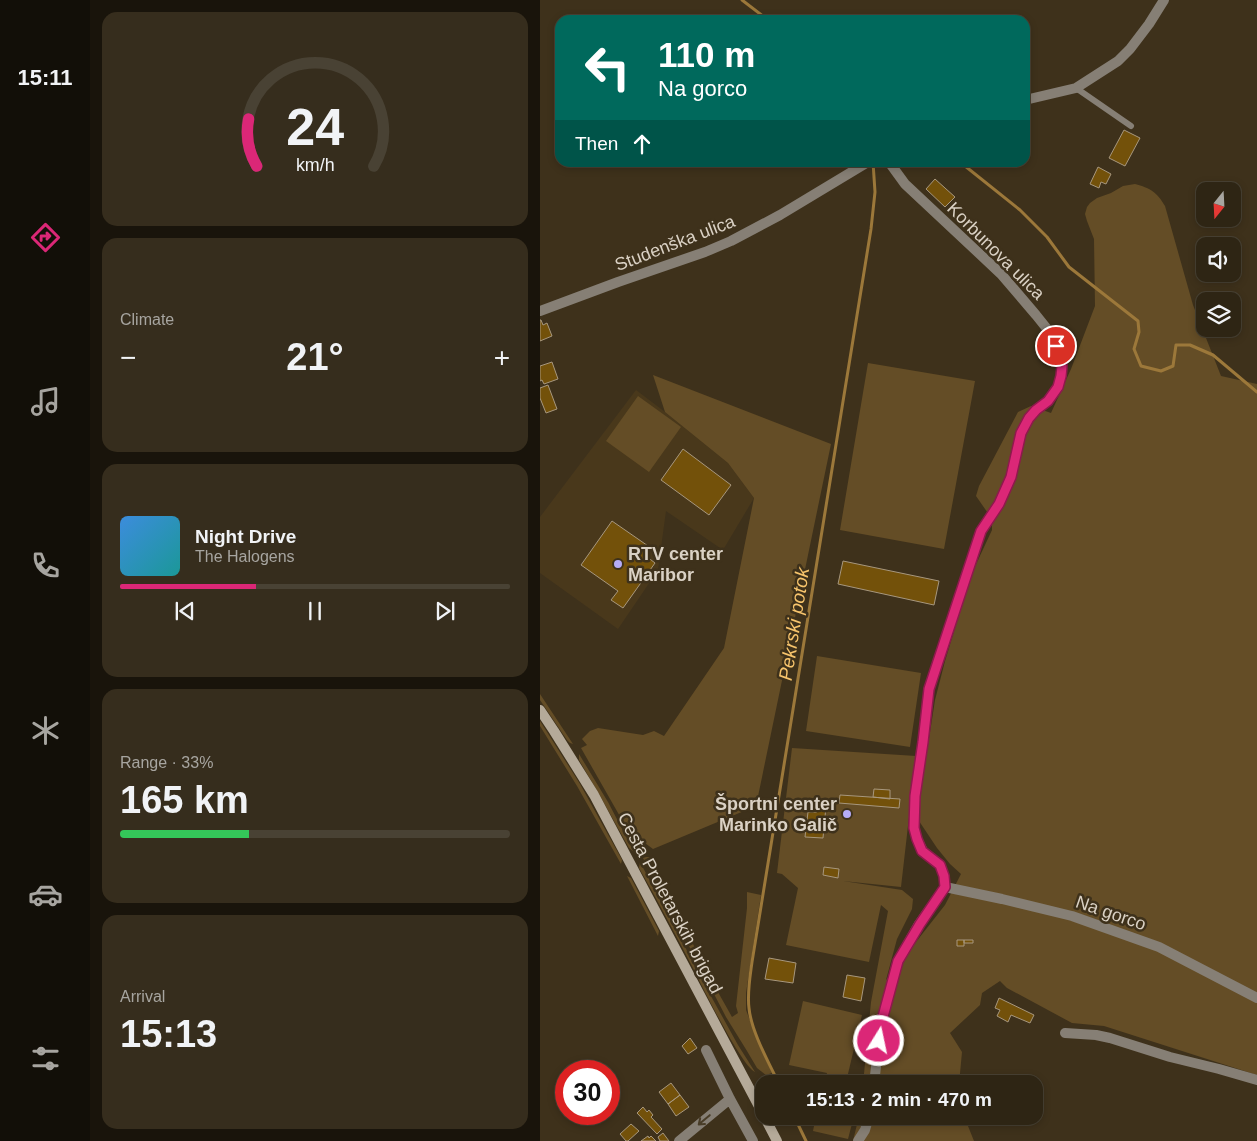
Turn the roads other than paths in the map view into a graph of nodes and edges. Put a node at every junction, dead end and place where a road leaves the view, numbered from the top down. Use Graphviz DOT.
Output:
graph roads {
  1 [pos="1164,0"];
  2 [pos="1076,88"];
  3 [pos="1030,99"];
  4 [pos="1131,126"];
  5 [pos="859,167"];
  6 [pos="893,167"];
  7 [pos="540,311"];
  8 [pos="540,710"];
  9 [pos="945,887"];
  10 [pos="1257,998"];
  11 [pos="1065,1033"];
  12 [pos="706,1050"];
  13 [pos="875,1075"];
  14 [pos="1257,1080"];
  15 [pos="730,1099"];
  16 [pos="755,1099"];
  17 [pos="769,1125"];
  18 [pos="867,1125"];
  19 [pos="678,1141"];
  20 [pos="754,1141"];
  21 [pos="777,1141"];
  22 [pos="858,1141"];
  1 -- 2 [label="street"];
  2 -- 3 [label="street"];
  2 -- 4 [label="lane"];
  5 -- 7 [label="street, Studenška ulica"];
  6 -- 9 [label="street, Korbunova ulica"];
  8 -- 16 [label="main road, Cesta Proletarskih brigad"];
  9 -- 10 [label="street, Na gorco"];
  9 -- 13 [label="street"];
  11 -- 14 [label="street"];
  12 -- 15 [label="street"];
  15 -- 19 [label="street, one-way"];
  15 -- 20 [label="street"];
  17 -- 21 [label="main road, Cesta Proletarskih brigad"];
  18 -- 22 [label="street"];
}
